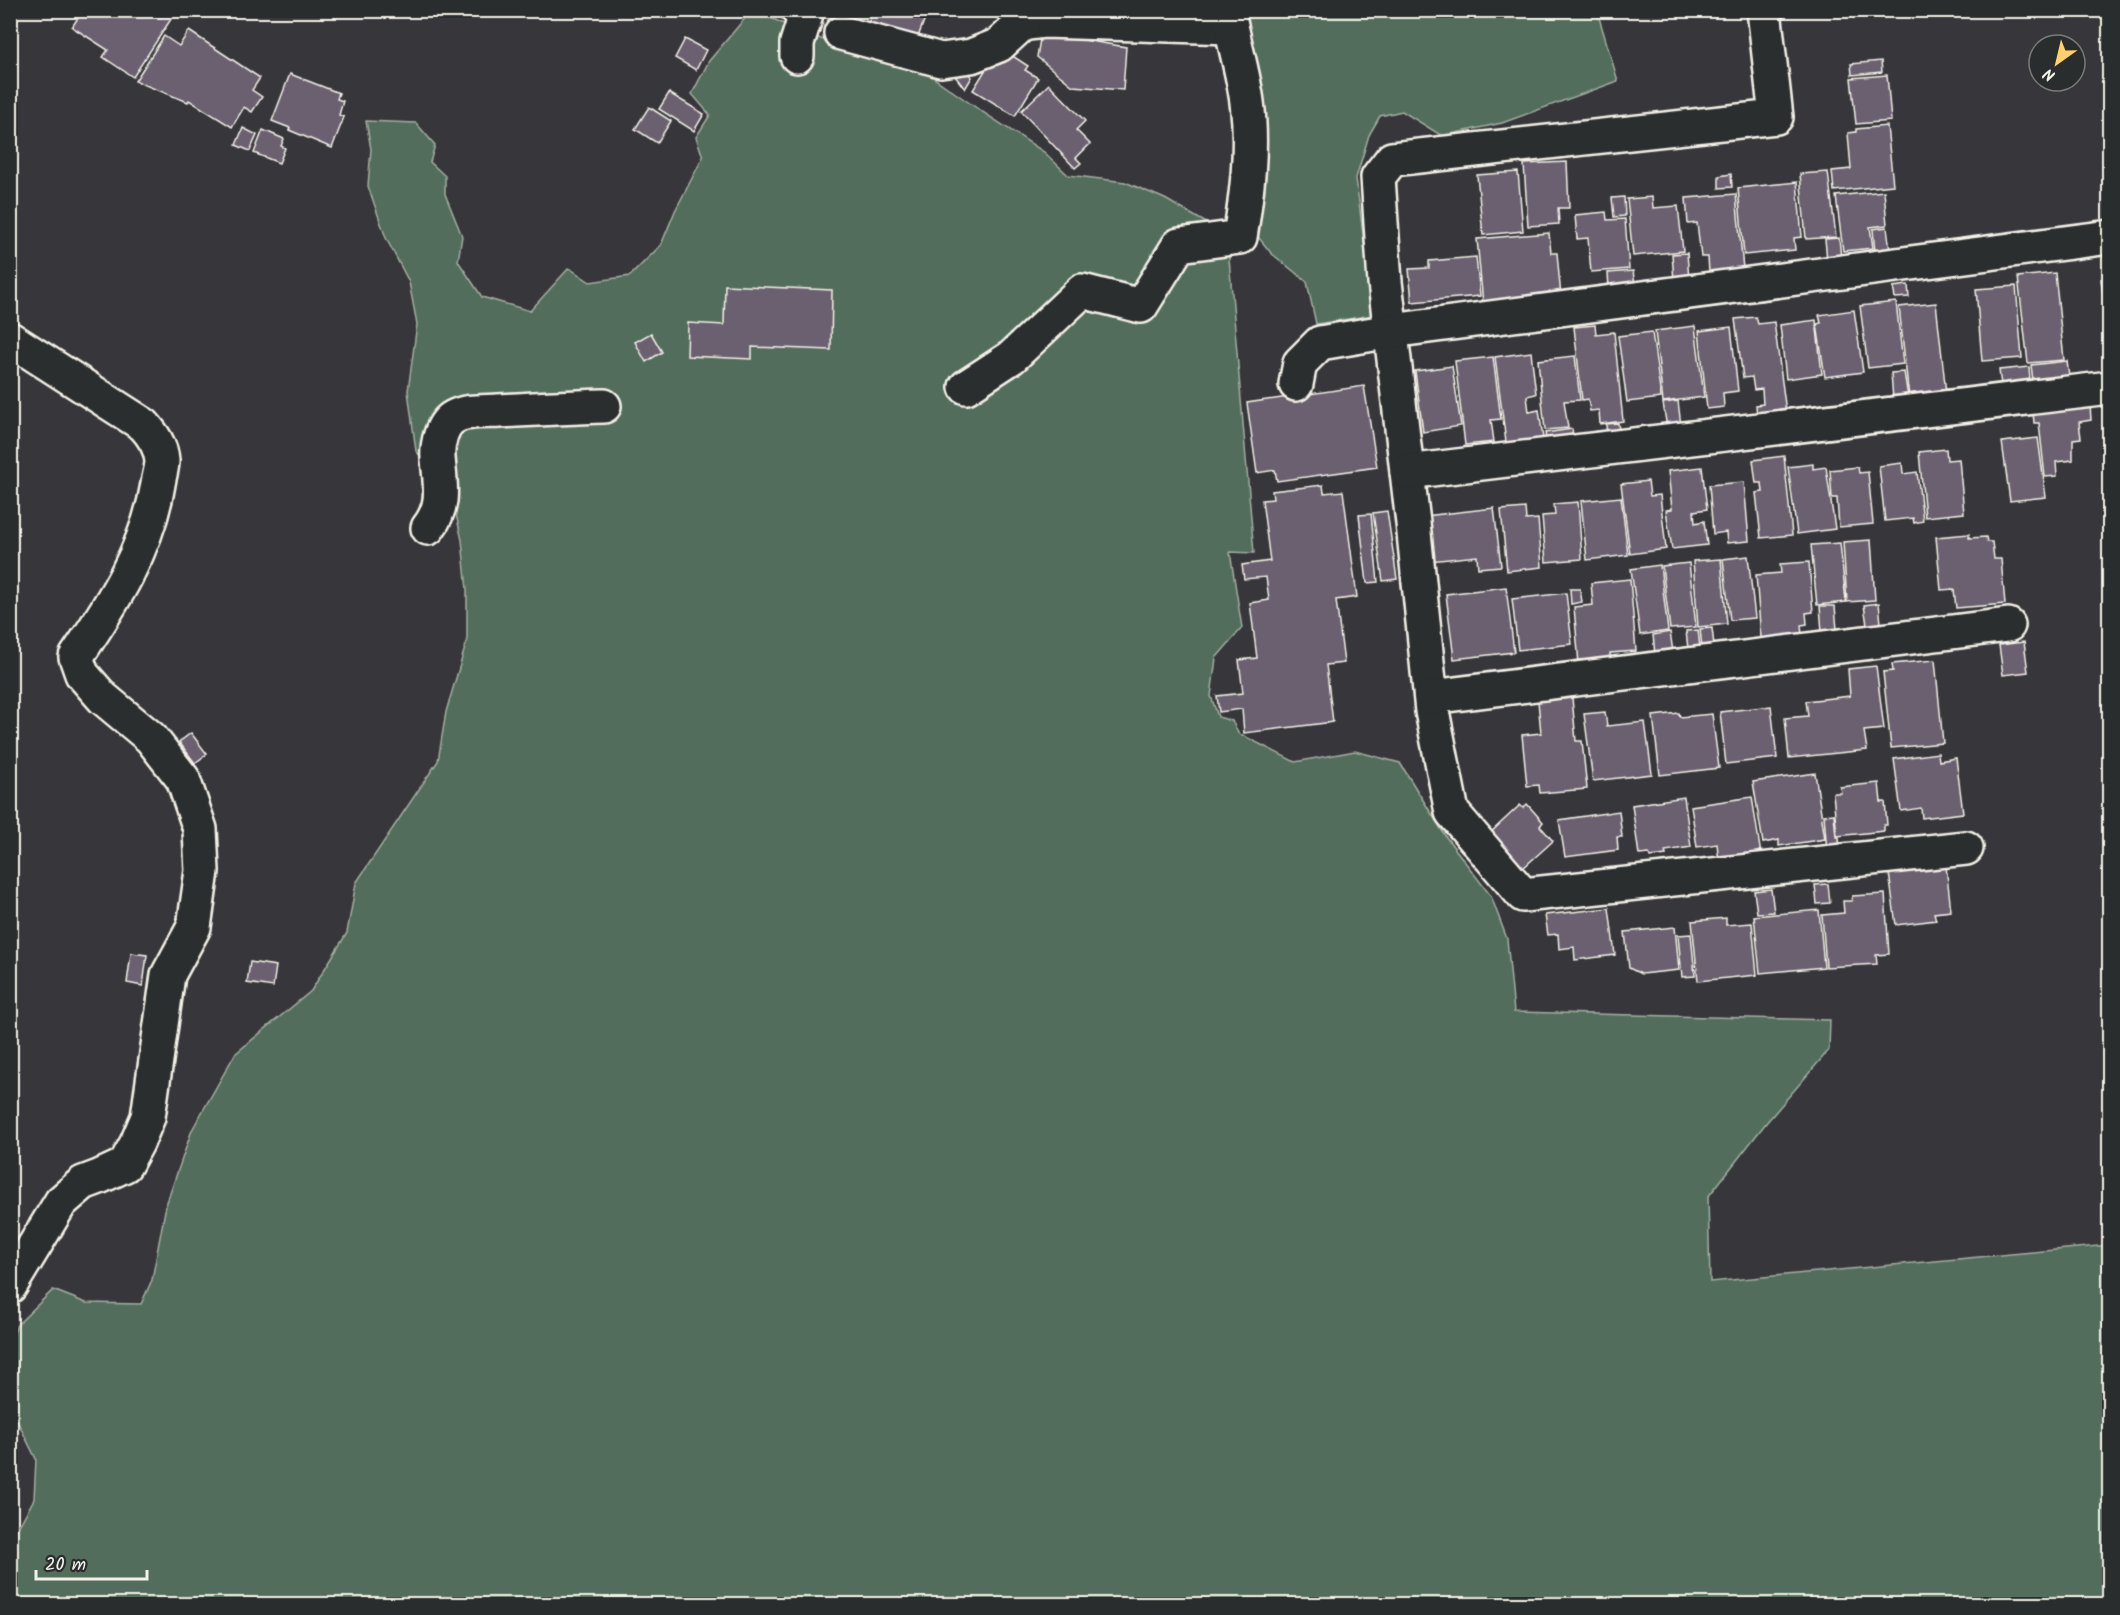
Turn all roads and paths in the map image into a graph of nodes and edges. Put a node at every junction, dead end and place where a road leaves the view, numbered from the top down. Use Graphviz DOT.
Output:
graph roads {
  1 [pos="798,10"];
  2 [pos="1764,10"];
  3 [pos="1019,17"];
  4 [pos="1229,19"];
  5 [pos="841,33"];
  6 [pos="797,56"];
  7 [pos="2109,237"];
  8 [pos="1390,331"];
  9 [pos="10,339"];
  10 [pos="1296,384"];
  11 [pos="966,387"];
  12 [pos="2109,388"];
  13 [pos="604,406"];
  14 [pos="1407,472"];
  15 [pos="428,528"];
  16 [pos="2008,626"];
  17 [pos="1431,697"];
  18 [pos="1966,848"];
  19 [pos="10,1286"];
  1 -- 6 [label="street"];
  2 -- 8 [label="street"];
  3 -- 4 [label="street"];
  3 -- 5 [label="street"];
  4 -- 11 [label="street"];
  7 -- 8 [label="street"];
  8 -- 10 [label="street"];
  8 -- 14 [label="street"];
  9 -- 19 [label="street"];
  12 -- 14 [label="street"];
  13 -- 15 [label="street"];
  14 -- 17 [label="street"];
  16 -- 17 [label="street"];
  17 -- 18 [label="street"];
}
